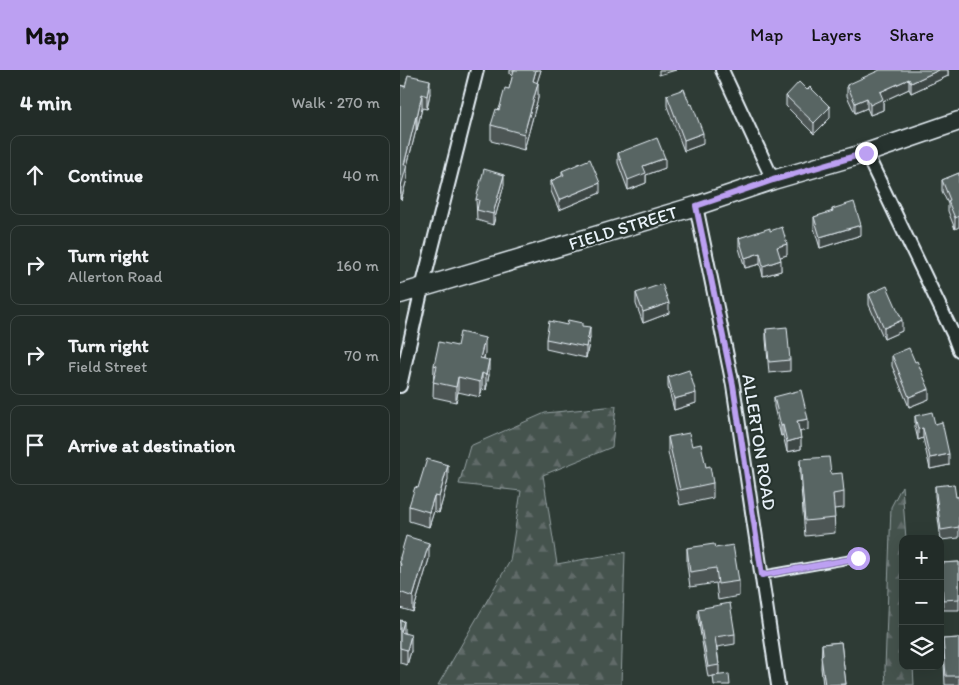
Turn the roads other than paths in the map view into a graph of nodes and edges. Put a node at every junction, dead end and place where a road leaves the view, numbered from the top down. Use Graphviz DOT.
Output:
graph roads {
  1 [pos="476,70"];
  2 [pos="722,70"];
  3 [pos="959,121"];
  4 [pos="866,153"];
  5 [pos="773,180"];
  6 [pos="696,206"];
  7 [pos="422,288"];
  8 [pos="400,294"];
  9 [pos="959,350"];
  10 [pos="400,386"];
  11 [pos="858,558"];
  12 [pos="762,575"];
  13 [pos="778,685"];
  1 -- 7 [label="street"];
  2 -- 5 [label="street"];
  3 -- 4 [label="street, FIELD STREET"];
  4 -- 5 [label="street, FIELD STREET"];
  4 -- 9 [label="street"];
  5 -- 6 [label="street, FIELD STREET"];
  6 -- 7 [label="street, FIELD STREET"];
  6 -- 12 [label="street, ALLERTON ROAD"];
  7 -- 8 [label="street, FIELD STREET"];
  7 -- 10 [label="street"];
  11 -- 12 [label="lane"];
  12 -- 13 [label="street, ALLERTON ROAD"];
}
